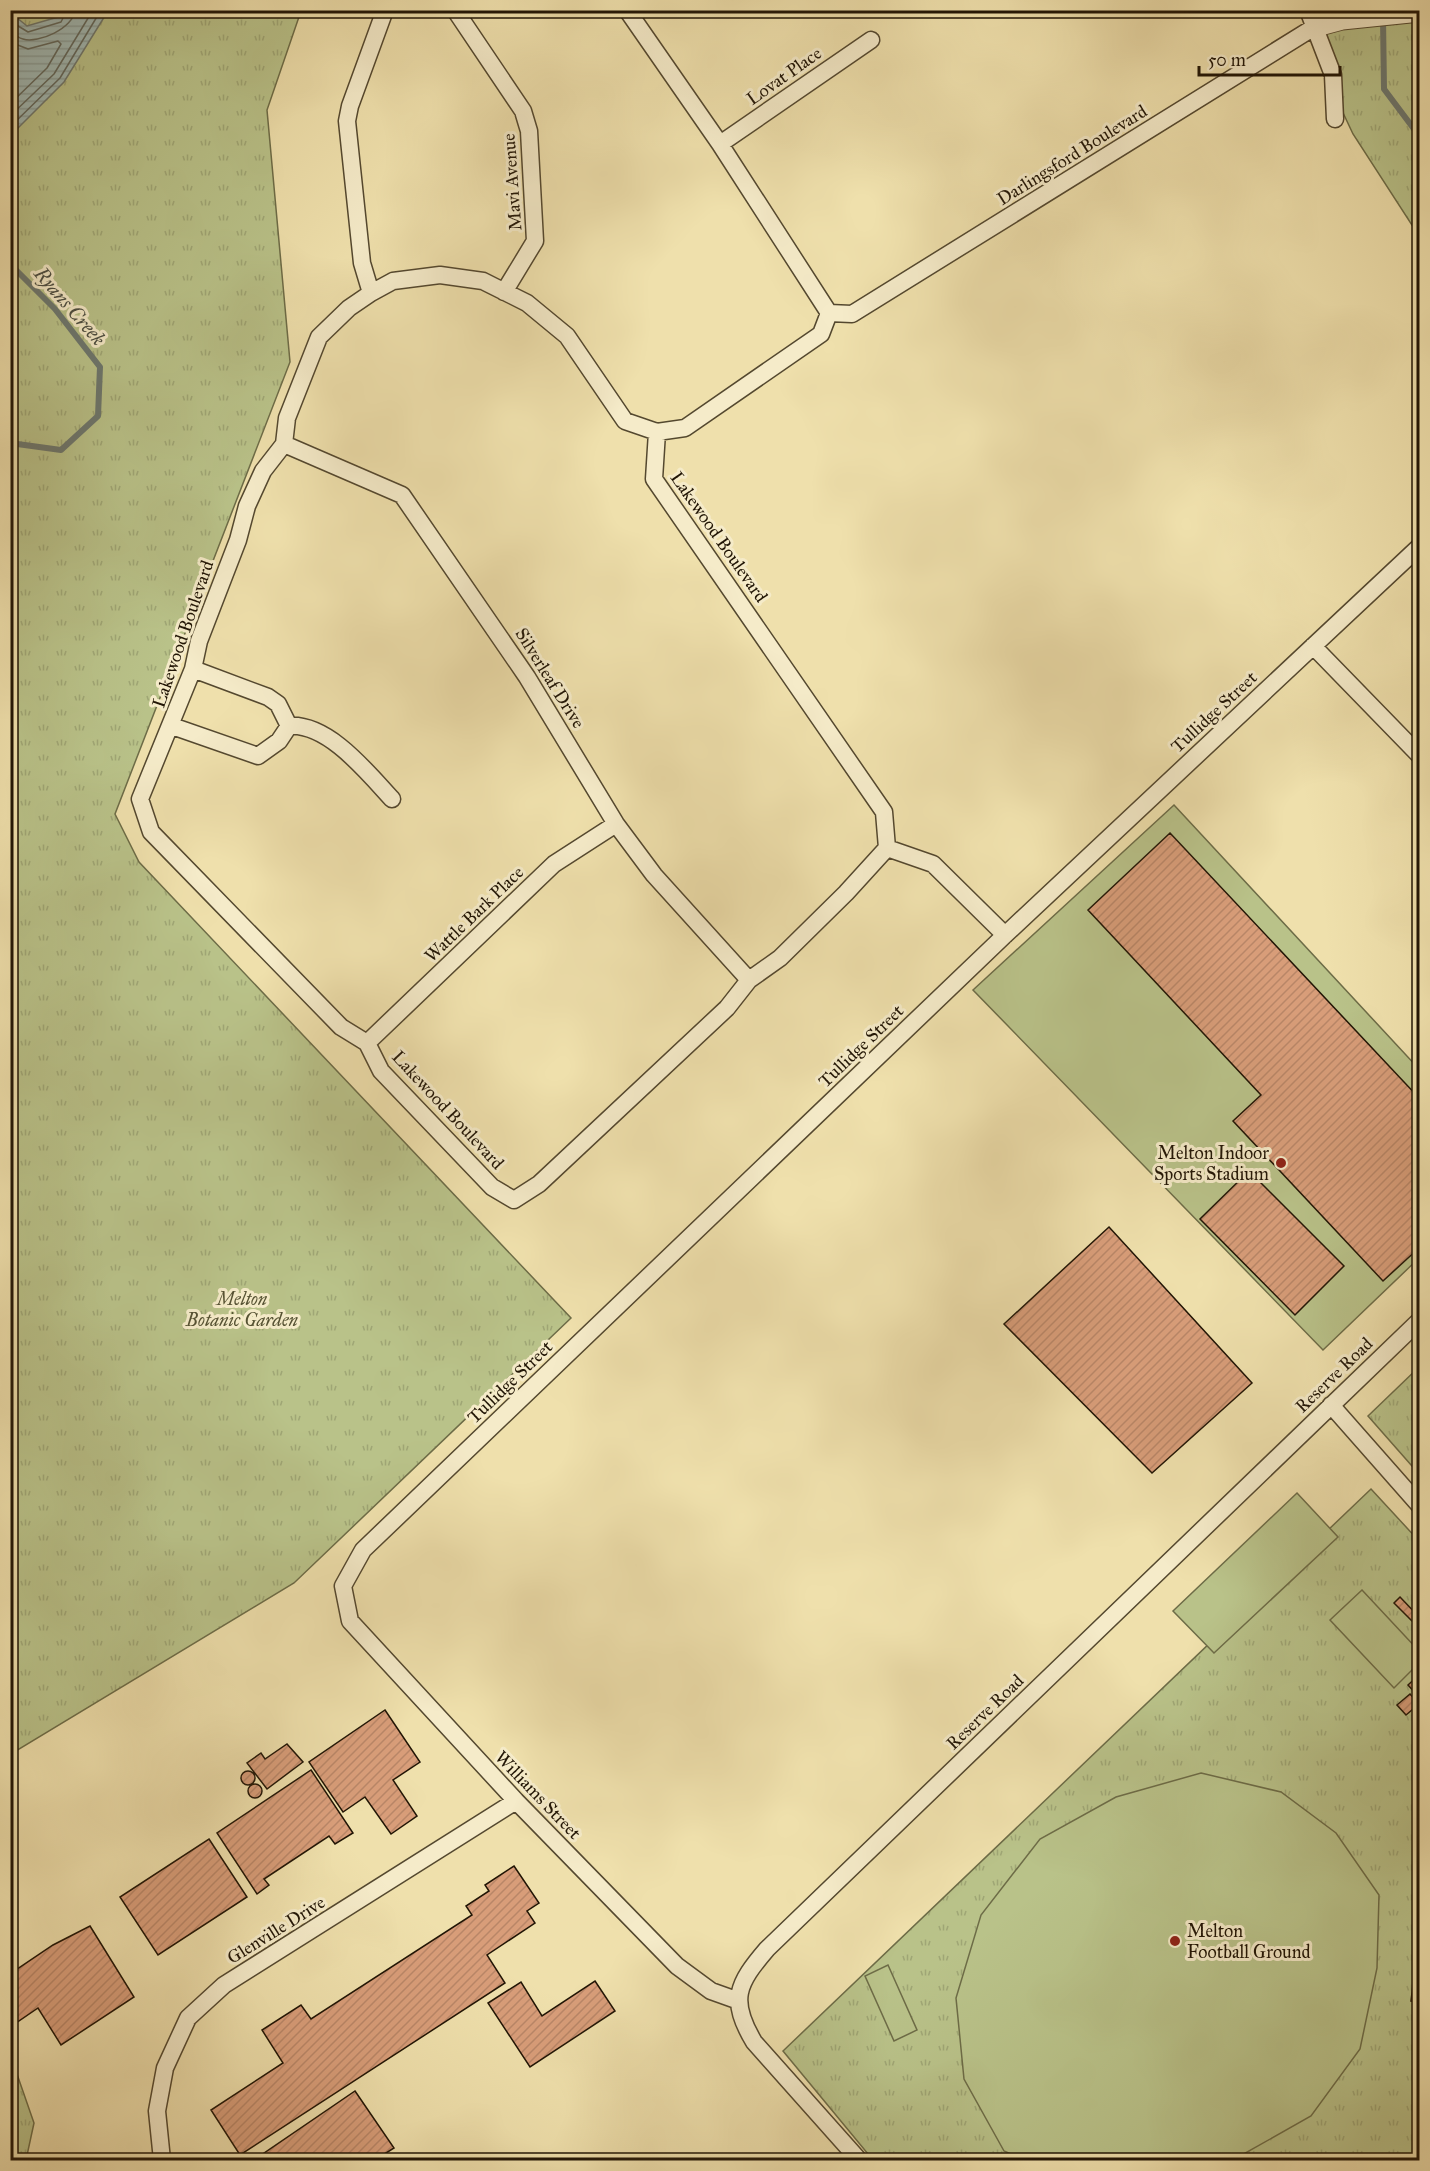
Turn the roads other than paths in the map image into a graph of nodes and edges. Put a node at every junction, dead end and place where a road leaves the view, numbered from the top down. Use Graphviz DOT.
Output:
graph roads {
  1 [pos="385,10"];
  2 [pos="455,10"];
  3 [pos="627,10"];
  4 [pos="1419,11"];
  5 [pos="1312,18"];
  6 [pos="871,40"];
  7 [pos="1335,119"];
  8 [pos="720,144"];
  9 [pos="504,292"];
  10 [pos="371,293"];
  11 [pos="829,313"];
  12 [pos="657,432"];
  13 [pos="284,444"];
  14 [pos="1419,546"];
  15 [pos="1313,646"];
  16 [pos="193,669"];
  17 [pos="172,726"];
  18 [pos="289,726"];
  19 [pos="1419,756"];
  20 [pos="392,799"];
  21 [pos="616,824"];
  22 [pos="887,848"];
  23 [pos="1005,935"];
  24 [pos="748,980"];
  25 [pos="366,1043"];
  26 [pos="1419,1320"];
  27 [pos="1331,1405"];
  28 [pos="1419,1506"];
  29 [pos="344,1586"];
  30 [pos="516,1801"];
  31 [pos="739,2001"];
  32 [pos="162,2160"];
  33 [pos="859,2160"];
  1 -- 10 [label="street"];
  2 -- 9 [label="street, Mavi Avenue"];
  3 -- 8 [label="street"];
  4 -- 5 [label="street"];
  5 -- 7 [label="street"];
  5 -- 11 [label="street, Darlingsford Boulevard"];
  6 -- 8 [label="street, Lovat Place"];
  8 -- 11 [label="street"];
  9 -- 10 [label="street, Lakewood Boulevard"];
  9 -- 12 [label="street, Lakewood Boulevard"];
  10 -- 13 [label="street, Lakewood Boulevard"];
  11 -- 12 [label="street"];
  12 -- 22 [label="street, Lakewood Boulevard"];
  13 -- 16 [label="street, Lakewood Boulevard"];
  13 -- 21 [label="street, Silverleaf Drive"];
  14 -- 15 [label="street, Tullidge Street"];
  15 -- 19 [label="street"];
  15 -- 23 [label="street, Tullidge Street"];
  16 -- 17 [label="street, Lakewood Boulevard"];
  16 -- 18 [label="street"];
  17 -- 18 [label="street"];
  17 -- 25 [label="street, Lakewood Boulevard"];
  18 -- 20 [label="street"];
  21 -- 24 [label="street, Silverleaf Drive"];
  21 -- 25 [label="street, Wattle Bark Place"];
  22 -- 23 [label="street"];
  22 -- 24 [label="street, Lakewood Boulevard"];
  23 -- 29 [label="street, Tullidge Street"];
  24 -- 25 [label="street, Lakewood Boulevard"];
  26 -- 27 [label="street, Reserve Road"];
  27 -- 28 [label="street"];
  27 -- 31 [label="street, Reserve Road"];
  29 -- 30 [label="street, Williams Street"];
  30 -- 31 [label="street, Williams Street"];
  30 -- 32 [label="street, Glenville Drive"];
  31 -- 33 [label="street, Reserve Road"];
}
